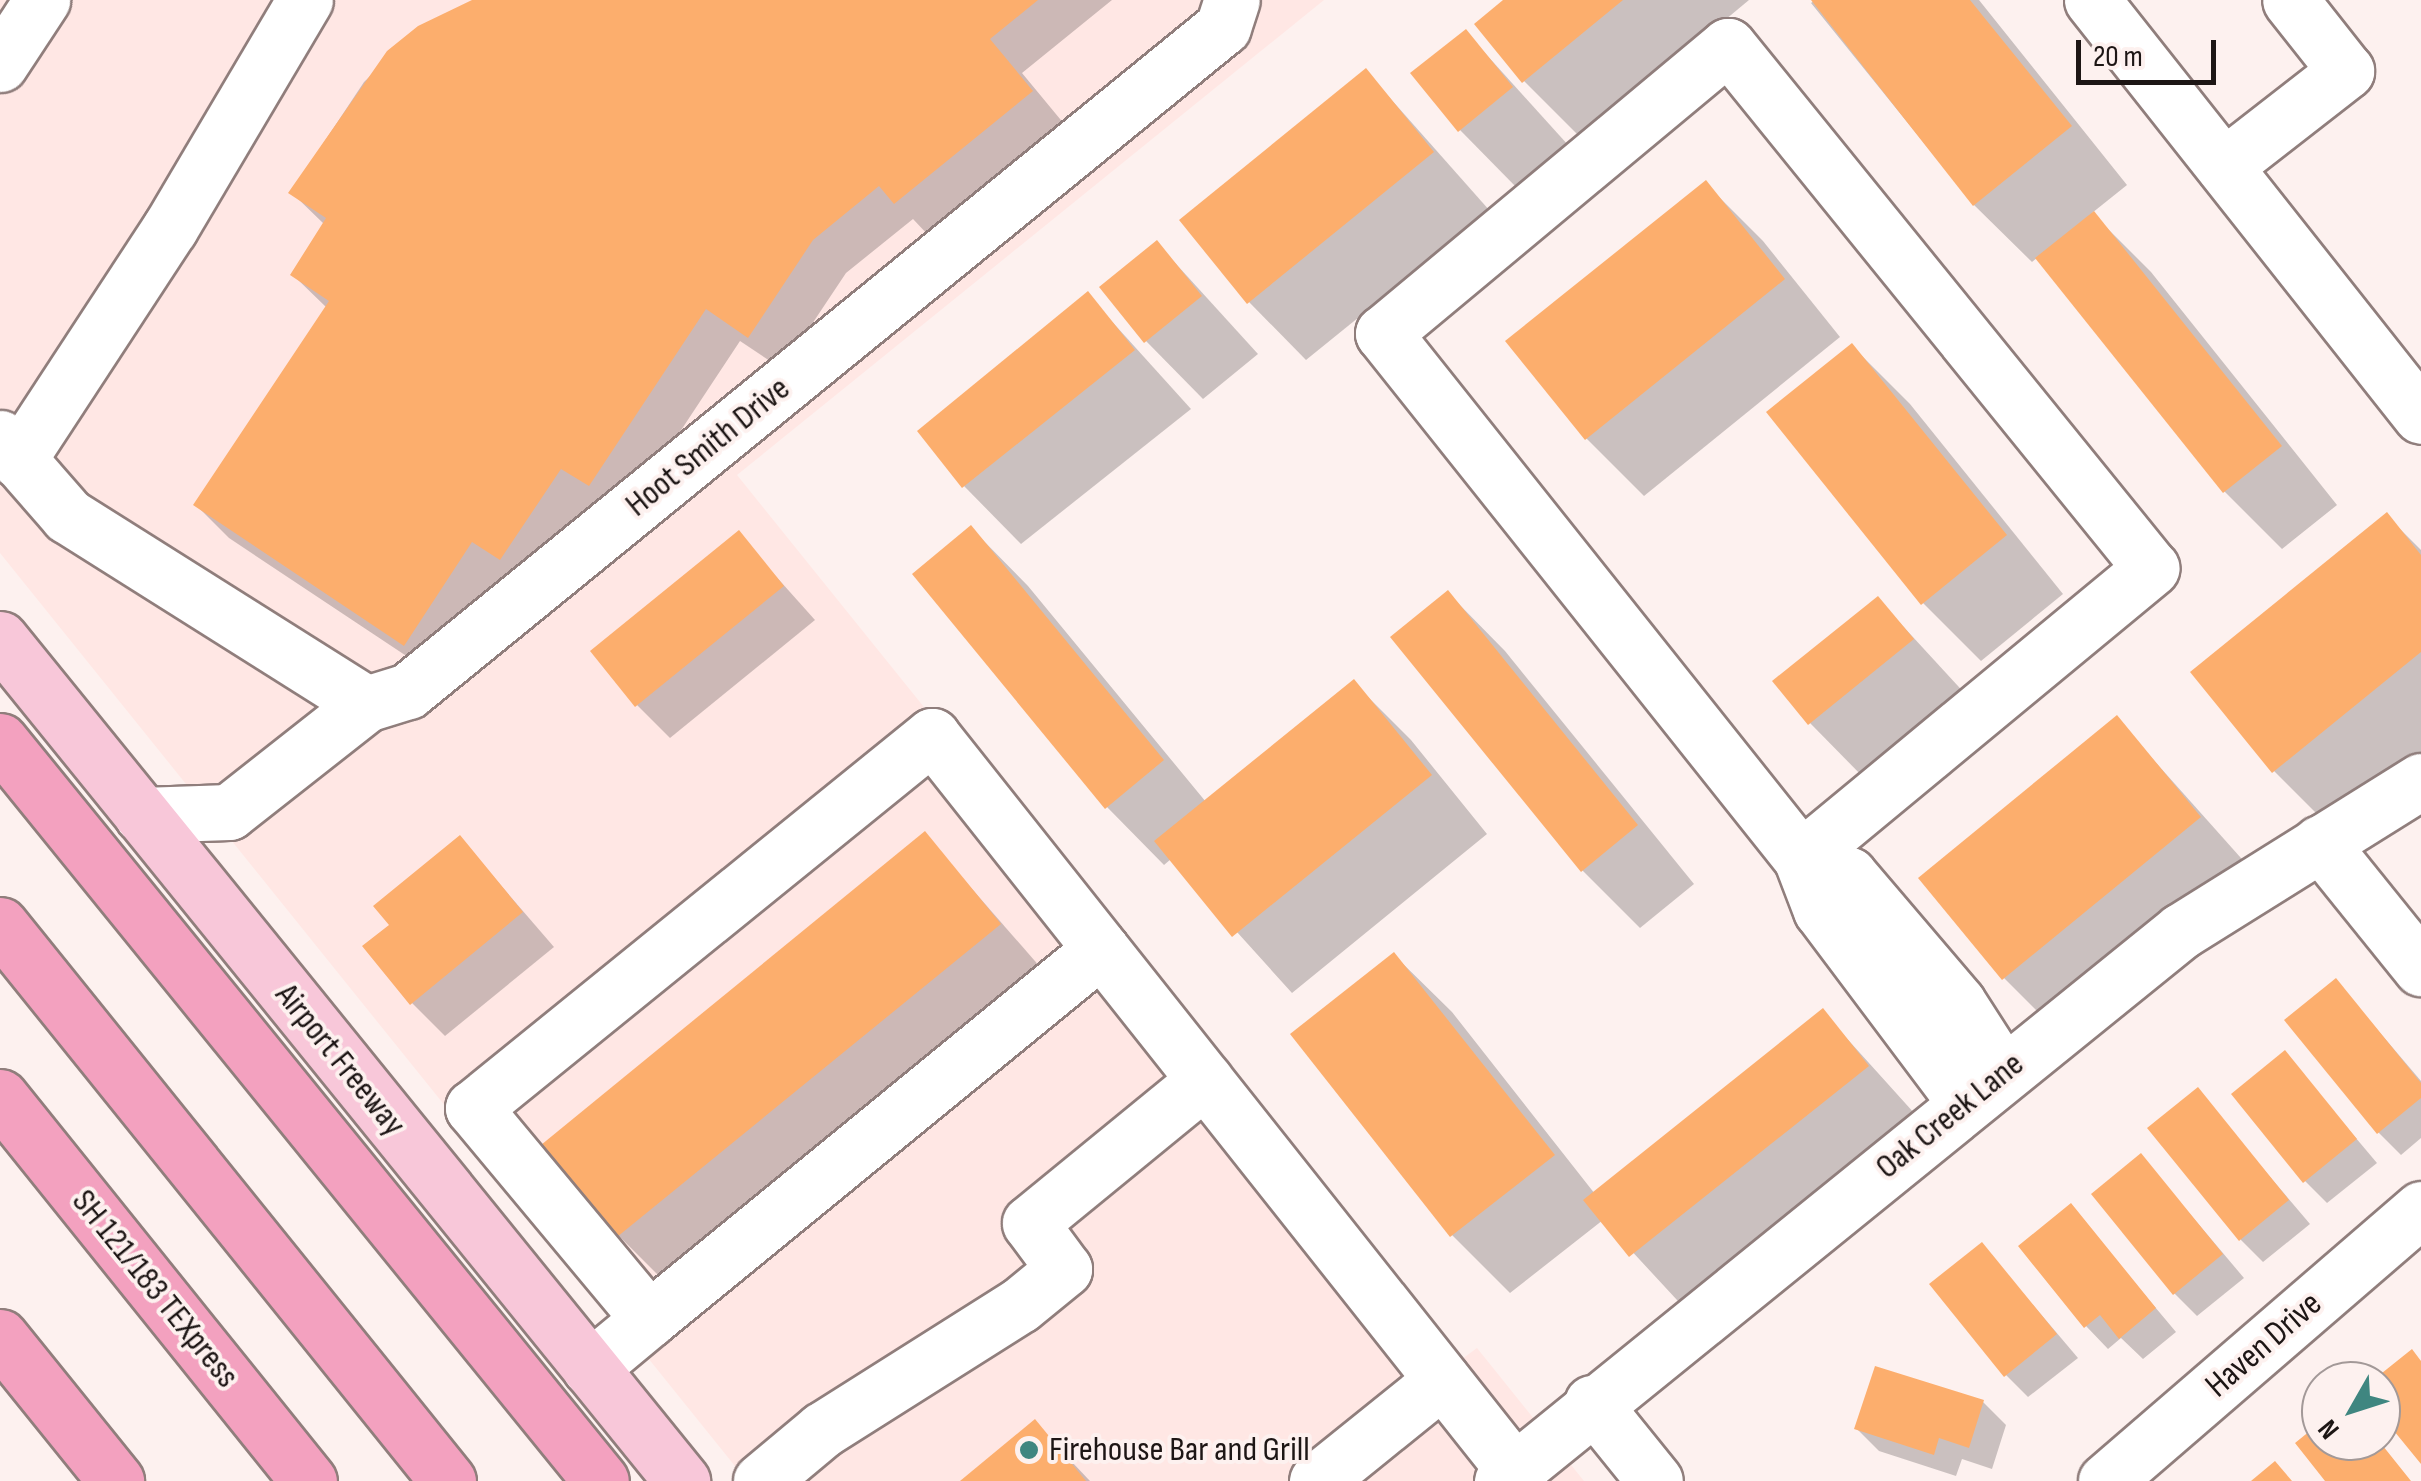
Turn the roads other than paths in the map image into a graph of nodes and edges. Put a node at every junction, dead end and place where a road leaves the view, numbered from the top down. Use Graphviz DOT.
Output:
graph roads {
  1 [pos="42,0"];
  2 [pos="305,0"];
  3 [pos="1232,0"];
  4 [pos="2092,0"];
  5 [pos="2290,0"];
  6 [pos="0,64"];
  7 [pos="2224,166"];
  8 [pos="2421,416"];
  9 [pos="9,449"];
  10 [pos="0,638"];
  11 [pos="366,704"];
  12 [pos="0,741"];
  13 [pos="2421,781"];
  14 [pos="142,815"];
  15 [pos="2320,843"];
  16 [pos="1801,858"];
  17 [pos="0,925"];
  18 [pos="1101,948"];
  19 [pos="2421,968"];
  20 [pos="1205,1080"];
  21 [pos="1985,1088"];
  22 [pos="0,1098"];
  23 [pos="2421,1209"];
  24 [pos="648,1320"];
  25 [pos="0,1337"];
  26 [pos="590,1368"];
  27 [pos="1442,1380"];
  28 [pos="1592,1403"];
  29 [pos="1508,1476"];
  30 [pos="116,1481"];
  31 [pos="309,1481"];
  32 [pos="448,1481"];
  33 [pos="600,1481"];
  34 [pos="682,1481"];
  35 [pos="761,1481"];
  36 [pos="1317,1481"];
  37 [pos="1655,1481"];
  38 [pos="2106,1481"];
  1 -- 6 [label="street"];
  2 -- 9 [label="street"];
  3 -- 11 [label="street, Hoot Smith Drive"];
  4 -- 7 [label="street"];
  5 -- 7 [label="street"];
  7 -- 8 [label="street"];
  9 -- 11 [label="street"];
  10 -- 14 [label="main road, Airport Freeway"];
  11 -- 14 [label="street, Hoot Smith Drive"];
  12 -- 33 [label="highway"];
  13 -- 15 [label="street, Oak Creek Lane"];
  14 -- 26 [label="main road, Airport Freeway"];
  15 -- 19 [label="street"];
  15 -- 21 [label="street, Oak Creek Lane"];
  16 -- 16 [label="street"];
  16 -- 21 [label="street"];
  17 -- 32 [label="highway"];
  18 -- 20 [label="street"];
  18 -- 24 [label="street"];
  18 -- 24 [label="street"];
  20 -- 27 [label="street"];
  20 -- 35 [label="street"];
  21 -- 28 [label="street, Oak Creek Lane"];
  22 -- 31 [label="highway, SH 121/183 TEXpress"];
  23 -- 38 [label="street, Haven Drive"];
  24 -- 26 [label="street"];
  25 -- 30 [label="highway"];
  26 -- 34 [label="main road, Airport Freeway"];
  27 -- 29 [label="street"];
  27 -- 36 [label="street"];
  28 -- 29 [label="street, Oak Creek Lane"];
  28 -- 37 [label="street"];
}
